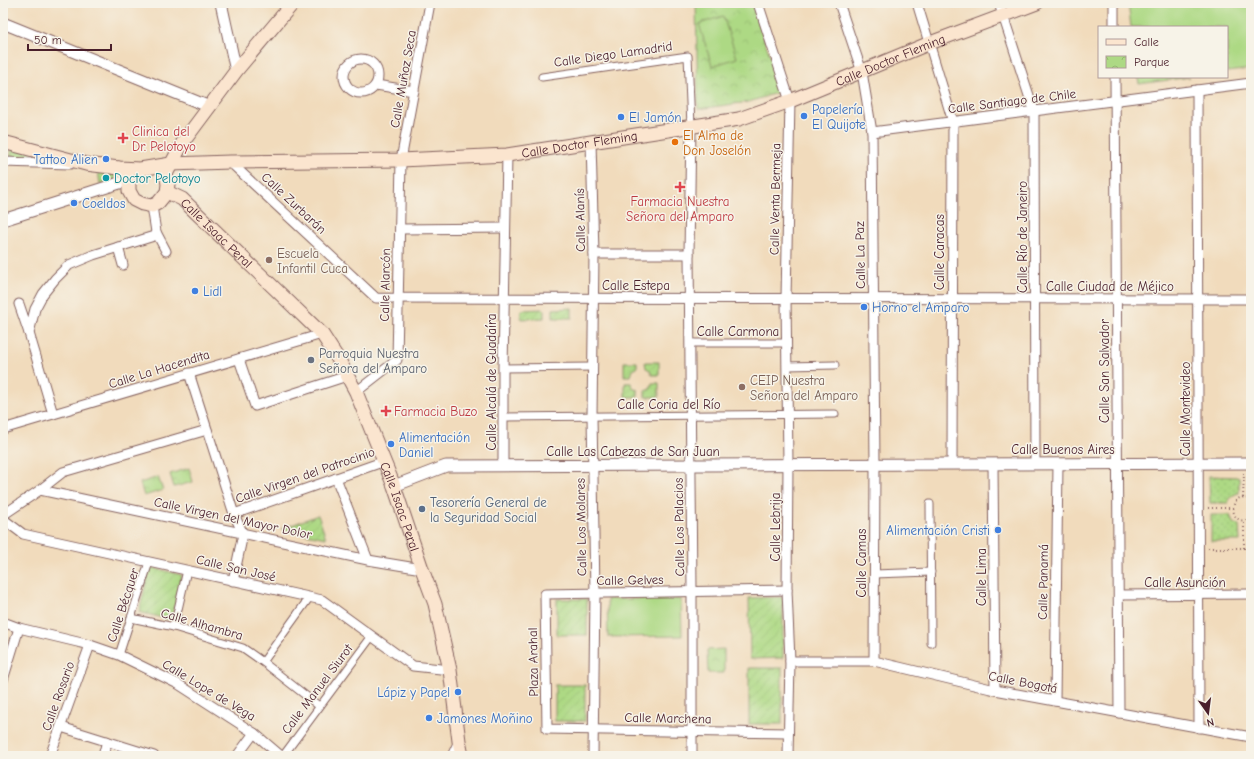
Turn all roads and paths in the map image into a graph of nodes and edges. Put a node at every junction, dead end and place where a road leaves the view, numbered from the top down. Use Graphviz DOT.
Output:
graph roads {
  1 [pos="293,3"];
  2 [pos="430,3"];
  3 [pos="758,3"];
  4 [pos="839,3"];
  5 [pos="917,3"];
  6 [pos="1037,3"];
  7 [pos="1114,3"];
  8 [pos="219,4"];
  9 [pos="1001,9"];
  10 [pos="3,23"];
  11 [pos="1114,26"];
  12 [pos="930,44"];
  13 [pos="236,71"];
  14 [pos="862,72"];
  15 [pos="542,77"];
  16 [pos="1115,78"];
  17 [pos="1251,83"];
  18 [pos="376,85"];
  19 [pos="1197,90"];
  20 [pos="414,91"];
  21 [pos="790,100"];
  22 [pos="1115,101"];
  23 [pos="210,107"];
  24 [pos="1034,112"];
  25 [pos="953,122"];
  26 [pos="691,126"];
  27 [pos="872,132"];
  28 [pos="3,142"];
  29 [pos="591,142"];
  30 [pos="507,155"];
  31 [pos="401,160"];
  32 [pos="3,162"];
  33 [pos="230,162"];
  34 [pos="86,164"];
  35 [pos="171,164"];
  36 [pos="118,168"];
  37 [pos="129,180"];
  38 [pos="167,192"];
  39 [pos="152,206"];
  40 [pos="3,220"];
  41 [pos="505,228"];
  42 [pos="400,229"];
  43 [pos="156,232"];
  44 [pos="118,247"];
  45 [pos="166,251"];
  46 [pos="594,254"];
  47 [pos="689,254"];
  48 [pos="123,265"];
  49 [pos="398,298"];
  50 [pos="593,298"];
  51 [pos="689,298"];
  52 [pos="786,298"];
  53 [pos="874,298"];
  54 [pos="504,299"];
  55 [pos="952,299"];
  56 [pos="1035,299"];
  57 [pos="1116,299"];
  58 [pos="1198,299"];
  59 [pos="1251,299"];
  60 [pos="19,304"];
  61 [pos="29,333"];
  62 [pos="322,334"];
  63 [pos="786,343"];
  64 [pos="690,344"];
  65 [pos="239,359"];
  66 [pos="835,365"];
  67 [pos="787,366"];
  68 [pos="593,367"];
  69 [pos="503,368"];
  70 [pos="189,373"];
  71 [pos="347,376"];
  72 [pos="356,392"];
  73 [pos="53,414"];
  74 [pos="835,414"];
  75 [pos="690,415"];
  76 [pos="787,415"];
  77 [pos="592,416"];
  78 [pos="503,417"];
  79 [pos="3,429"];
  80 [pos="207,430"];
  81 [pos="385,461"];
  82 [pos="1118,463"];
  83 [pos="1198,463"];
  84 [pos="1248,463"];
  85 [pos="691,464"];
  86 [pos="788,464"];
  87 [pos="875,464"];
  88 [pos="952,464"];
  89 [pos="993,464"];
  90 [pos="1035,464"];
  91 [pos="1058,464"];
  92 [pos="503,465"];
  93 [pos="593,465"];
  94 [pos="336,478"];
  95 [pos="394,486"];
  96 [pos="40,490"];
  97 [pos="1243,498"];
  98 [pos="1251,500"];
  99 [pos="930,504"];
  100 [pos="1198,508"];
  101 [pos="1233,508"];
  102 [pos="234,514"];
  103 [pos="3,515"];
  104 [pos="1251,518"];
  105 [pos="3,519"];
  106 [pos="1244,520"];
  107 [pos="243,534"];
  108 [pos="1199,548"];
  109 [pos="1244,548"];
  110 [pos="1251,548"];
  111 [pos="368,560"];
  112 [pos="149,562"];
  113 [pos="422,569"];
  114 [pos="187,570"];
  115 [pos="931,572"];
  116 [pos="874,574"];
  117 [pos="233,580"];
  118 [pos="787,590"];
  119 [pos="692,591"];
  120 [pos="595,593"];
  121 [pos="545,594"];
  122 [pos="1251,594"];
  123 [pos="1119,595"];
  124 [pos="1199,595"];
  125 [pos="309,598"];
  126 [pos="131,618"];
  127 [pos="3,622"];
  128 [pos="174,627"];
  129 [pos="18,628"];
  130 [pos="372,636"];
  131 [pos="931,643"];
  132 [pos="90,645"];
  133 [pos="119,655"];
  134 [pos="790,661"];
  135 [pos="874,661"];
  136 [pos="263,662"];
  137 [pos="450,670"];
  138 [pos="3,680"];
  139 [pos="995,690"];
  140 [pos="1055,702"];
  141 [pos="319,706"];
  142 [pos="1119,713"];
  143 [pos="61,727"];
  144 [pos="1199,728"];
  145 [pos="548,729"];
  146 [pos="594,730"];
  147 [pos="692,731"];
  148 [pos="254,733"];
  149 [pos="788,733"];
  150 [pos="1251,737"];
  151 [pos="107,741"];
  152 [pos="459,741"];
  153 [pos="50,756"];
  154 [pos="103,756"];
  155 [pos="154,756"];
  156 [pos="237,756"];
  157 [pos="282,756"];
  158 [pos="452,756"];
  159 [pos="462,756"];
  160 [pos="593,756"];
  161 [pos="692,756"];
  162 [pos="788,756"];
  1 -- 13 [label="main road"];
  2 -- 20 [label="street, Calle Muñoz Seca"];
  3 -- 21 [label="street, Calle Venta Bermeja"];
  4 -- 14 [label="street, Calle La Paz"];
  5 -- 12 [label="street, Calle Caracas"];
  6 -- 9 [label="main road, Calle Doctor Fleming"];
  7 -- 11 [label="street"];
  8 -- 13 [label="street"];
  9 -- 12 [label="main road, Calle Doctor Fleming"];
  9 -- 24 [label="street, Calle Río de Janeiro"];
  10 -- 23 [label="street"];
  12 -- 14 [label="main road, Calle Doctor Fleming"];
  12 -- 25 [label="street, Calle Caracas"];
  13 -- 23 [label="main road"];
  14 -- 21 [label="main road, Calle Doctor Fleming"];
  14 -- 27 [label="street, Calle La Paz"];
  15 -- 26 [label="street, Calle Diego Lamadrid"];
  16 -- 22 [label="street, Calle San Salvador"];
  17 -- 19 [label="street, Calle Santiago de Chile"];
  18 -- 20 [label="street"];
  19 -- 22 [label="street, Calle Santiago de Chile"];
  19 -- 58 [label="street, Calle Montevideo"];
  20 -- 31 [label="street, Calle Muñoz Seca"];
  21 -- 26 [label="main road, Calle Doctor Fleming"];
  21 -- 52 [label="street, Calle Venta Bermeja"];
  22 -- 24 [label="street, Calle Santiago de Chile"];
  22 -- 57 [label="street, Calle San Salvador"];
  23 -- 35 [label="main road"];
  24 -- 25 [label="street, Calle Santiago de Chile"];
  24 -- 56 [label="street, Calle Río de Janeiro"];
  25 -- 27 [label="street, Calle Santiago de Chile"];
  25 -- 55 [label="street, Calle Caracas"];
  26 -- 29 [label="main road, Calle Doctor Fleming"];
  26 -- 47 [label="street, Calle Los Palacios"];
  27 -- 53 [label="street, Calle La Paz"];
  28 -- 34 [label="main road, Calle Doctor Fleming"];
  29 -- 30 [label="main road, Calle Doctor Fleming"];
  29 -- 46 [label="street, Calle Alanís"];
  30 -- 31 [label="main road, Calle Doctor Fleming"];
  30 -- 41 [label="street, Calle Alcalá de Guadaíra"];
  31 -- 33 [label="main road, Calle Doctor Fleming"];
  31 -- 42 [label="street, Calle Alarcón"];
  32 -- 34 [label="street"];
  33 -- 35 [label="main road, Calle Doctor Fleming"];
  33 -- 49 [label="street, Calle Zurbarán"];
  34 -- 36 [label="main road, Calle Doctor Fleming"];
  35 -- 36 [label="main road, Calle Doctor Fleming"];
  35 -- 38 [label="main road"];
  36 -- 37 [label="main road"];
  37 -- 39 [label="main road"];
  37 -- 40 [label="street"];
  38 -- 39 [label="main road"];
  38 -- 62 [label="main road, Calle Isaac Peral"];
  39 -- 43 [label="street"];
  41 -- 42 [label="street"];
  41 -- 54 [label="street, Calle Alcalá de Guadaíra"];
  42 -- 49 [label="street, Calle Alarcón"];
  43 -- 44 [label="street"];
  43 -- 45 [label="street"];
  44 -- 48 [label="street"];
  44 -- 61 [label="street"];
  46 -- 47 [label="street"];
  46 -- 50 [label="street, Calle Alanís"];
  47 -- 51 [label="street, Calle Los Palacios"];
  49 -- 54 [label="street, Calle Estepa"];
  49 -- 72 [label="street, Calle Alarcón"];
  50 -- 51 [label="street, Calle Estepa"];
  50 -- 54 [label="street, Calle Estepa"];
  50 -- 68 [label="street, Calle Los Molares"];
  51 -- 52 [label="street, Calle Estepa"];
  51 -- 64 [label="street, Calle Los Palacios"];
  52 -- 53 [label="street, Calle Estepa"];
  52 -- 63 [label="street, Calle Lebrija"];
  53 -- 55 [label="street, Calle Ciudad de Méjico"];
  53 -- 87 [label="street, Calle La Paz"];
  54 -- 69 [label="street, Calle Alcalá de Guadaíra"];
  55 -- 56 [label="street, Calle Ciudad de Méjico"];
  55 -- 88 [label="street, Calle Caracas"];
  56 -- 57 [label="street, Calle Ciudad de Méjico"];
  56 -- 90 [label="street, Calle Río de Janeiro"];
  57 -- 58 [label="street, Calle Ciudad de Méjico"];
  57 -- 82 [label="street, Calle San Salvador"];
  58 -- 59 [label="street, Calle Ciudad de Méjico"];
  58 -- 83 [label="street, Calle Montevideo"];
  60 -- 61 [label="street"];
  61 -- 73 [label="street"];
  62 -- 65 [label="street, Calle La Hacendita"];
  62 -- 71 [label="main road, Calle Isaac Peral"];
  63 -- 64 [label="street, Calle Carmona"];
  63 -- 67 [label="street, Calle Lebrija"];
  64 -- 75 [label="street, Calle Los Palacios"];
  65 -- 70 [label="street, Calle La Hacendita"];
  65 -- 71 [label="street"];
  66 -- 67 [label="street"];
  67 -- 76 [label="street, Calle Lebrija"];
  68 -- 69 [label="street"];
  68 -- 77 [label="street, Calle Los Molares"];
  69 -- 78 [label="street, Calle Alcalá de Guadaíra"];
  70 -- 73 [label="street, Calle La Hacendita"];
  70 -- 80 [label="street"];
  71 -- 72 [label="main road, Calle Isaac Peral"];
  72 -- 81 [label="main road, Calle Isaac Peral"];
  73 -- 79 [label="street, Calle La Hacendita"];
  74 -- 76 [label="street, Calle Coria del Río"];
  75 -- 76 [label="street, Calle Coria del Río"];
  75 -- 77 [label="street, Calle Coria del Río"];
  75 -- 85 [label="street, Calle Los Palacios"];
  76 -- 86 [label="street, Calle Lebrija"];
  77 -- 78 [label="street, Calle Coria del Río"];
  77 -- 93 [label="street, Calle Los Molares"];
  78 -- 92 [label="street, Calle Alcalá de Guadaíra"];
  80 -- 96 [label="street"];
  80 -- 102 [label="street"];
  81 -- 94 [label="street, Calle Virgen del Patrocinio"];
  81 -- 95 [label="main road, Calle Isaac Peral"];
  82 -- 83 [label="street, Calle Buenos Aires"];
  82 -- 91 [label="street, Calle Buenos Aires"];
  82 -- 123 [label="street, Calle San Salvador"];
  83 -- 84 [label="street, Calle Buenos Aires"];
  83 -- 100 [label="street, Calle Montevideo"];
  84 -- 97 [label="path"];
  85 -- 86 [label="street, Calle Las Cabezas de San Juan"];
  85 -- 93 [label="street, Calle Las Cabezas de San Juan"];
  85 -- 119 [label="street, Calle Los Palacios"];
  86 -- 87 [label="street, Calle Las Cabezas de San Juan"];
  86 -- 118 [label="street, Calle Lebrija"];
  87 -- 88 [label="street, Calle Buenos Aires"];
  87 -- 116 [label="street, Calle Camas"];
  88 -- 89 [label="street, Calle Buenos Aires"];
  89 -- 90 [label="street, Calle Buenos Aires"];
  89 -- 139 [label="street, Calle Lima"];
  90 -- 91 [label="street, Calle Buenos Aires"];
  91 -- 140 [label="street, Calle Panamá"];
  92 -- 93 [label="street, Calle Las Cabezas de San Juan"];
  92 -- 95 [label="street, Calle Las Cabezas de San Juan"];
  93 -- 120 [label="street, Calle Los Molares"];
  94 -- 102 [label="street, Calle Virgen del Patrocinio"];
  94 -- 111 [label="street"];
  95 -- 113 [label="main road, Calle Isaac Peral"];
  96 -- 103 [label="street"];
  96 -- 107 [label="street, Calle Virgen del Mayor Dolor"];
  97 -- 98 [label="path"];
  97 -- 101 [label="path"];
  99 -- 115 [label="street"];
  100 -- 101 [label="path"];
  100 -- 108 [label="street, Calle Montevideo"];
  101 -- 106 [label="path"];
  102 -- 107 [label="street"];
  104 -- 106 [label="path"];
  105 -- 112 [label="street, Calle San José"];
  106 -- 109 [label="path"];
  107 -- 111 [label="street, Calle Virgen del Mayor Dolor"];
  107 -- 117 [label="street"];
  108 -- 109 [label="path"];
  108 -- 124 [label="street, Calle Montevideo"];
  109 -- 110 [label="path"];
  111 -- 113 [label="street, Calle Virgen del Mayor Dolor"];
  112 -- 114 [label="street, Calle San José"];
  112 -- 126 [label="street, Calle Bécquer"];
  113 -- 137 [label="main road, Calle Isaac Peral"];
  114 -- 117 [label="street, Calle San José"];
  114 -- 128 [label="street"];
  115 -- 116 [label="street"];
  115 -- 131 [label="street"];
  116 -- 135 [label="street, Calle Camas"];
  117 -- 125 [label="street, Calle San José"];
  118 -- 119 [label="street, Calle Gelves"];
  118 -- 134 [label="street, Calle Lebrija"];
  119 -- 120 [label="street, Calle Gelves"];
  119 -- 147 [label="street, Calle Los Palacios"];
  120 -- 121 [label="street, Calle Gelves"];
  120 -- 146 [label="street, Calle Los Molares"];
  121 -- 145 [label="street, Plaza Arahal"];
  122 -- 124 [label="street, Calle Asunción"];
  123 -- 124 [label="street, Calle Asunción"];
  123 -- 142 [label="street, Calle San Salvador"];
  124 -- 144 [label="street, Calle Montevideo"];
  125 -- 130 [label="street, Calle San José"];
  125 -- 136 [label="street"];
  126 -- 128 [label="street, Calle Alhambra"];
  126 -- 133 [label="street, Calle Bécquer"];
  127 -- 129 [label="street, Calle Lope de Vega"];
  128 -- 136 [label="street, Calle Alhambra"];
  129 -- 132 [label="street, Calle Lope de Vega"];
  129 -- 138 [label="street"];
  130 -- 137 [label="street, Calle San José"];
  130 -- 141 [label="street, Calle Manuel Siurot"];
  132 -- 133 [label="street, Calle Lope de Vega"];
  132 -- 143 [label="street, Calle Rosario"];
  133 -- 148 [label="street, Calle Lope de Vega"];
  134 -- 135 [label="street, Calle Bogotá"];
  134 -- 149 [label="street, Calle Lebrija"];
  135 -- 139 [label="street, Calle Bogotá"];
  136 -- 141 [label="street, Calle Alhambra"];
  137 -- 152 [label="main road, Calle Isaac Peral"];
  139 -- 140 [label="street, Calle Bogotá"];
  140 -- 142 [label="street, Calle Bogotá"];
  141 -- 157 [label="street, Calle Manuel Siurot"];
  142 -- 144 [label="street, Calle Bogotá"];
  143 -- 151 [label="street"];
  143 -- 153 [label="street, Calle Rosario"];
  144 -- 150 [label="street, Calle Bogotá"];
  145 -- 146 [label="street, Calle Marchena"];
  146 -- 147 [label="street, Calle Marchena"];
  146 -- 160 [label="street, Calle Los Molares"];
  147 -- 149 [label="street, Calle Marchena"];
  147 -- 161 [label="street, Calle Los Palacios"];
  148 -- 156 [label="street"];
  148 -- 157 [label="street, Calle Lope de Vega"];
  149 -- 162 [label="street, Calle Lebrija"];
  151 -- 154 [label="street"];
  151 -- 155 [label="street"];
  152 -- 158 [label="street"];
  152 -- 159 [label="main road, Calle Isaac Peral"];
}
